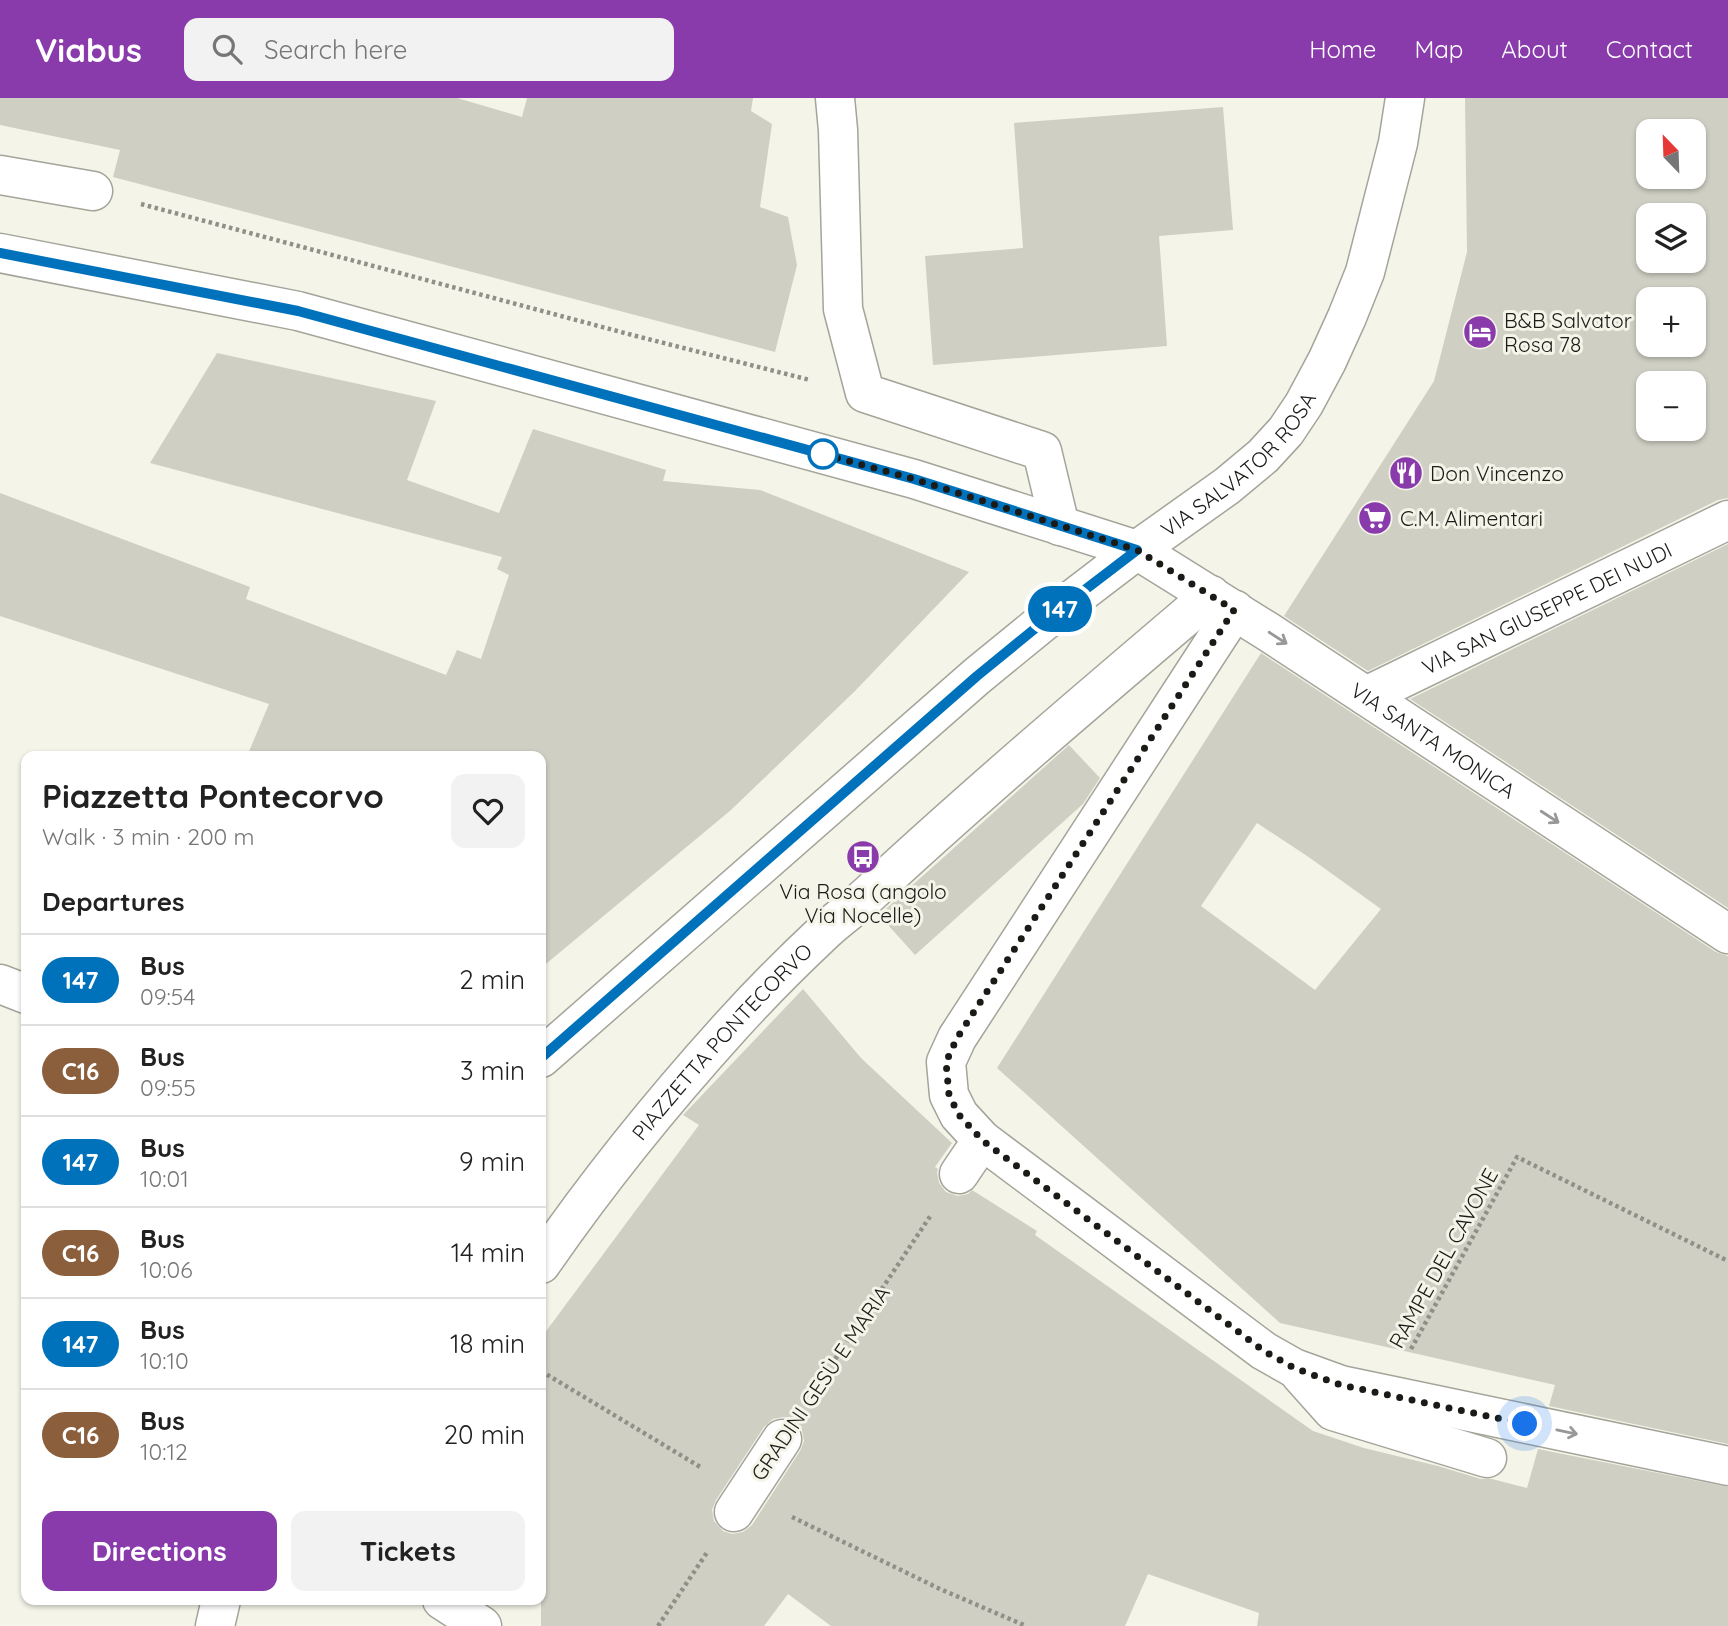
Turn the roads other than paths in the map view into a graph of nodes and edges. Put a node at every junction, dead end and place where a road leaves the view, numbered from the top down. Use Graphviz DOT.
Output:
graph roads {
  1 [pos="835,98"];
  2 [pos="1405,98"];
  3 [pos="0,175"];
  4 [pos="93,191"];
  5 [pos="0,253"];
  6 [pos="1728,520"];
  7 [pos="1060,526"];
  8 [pos="1137,550"];
  9 [pos="1223,603"];
  10 [pos="1366,695"];
  11 [pos="1728,934"];
  12 [pos="0,984"];
  13 [pos="21,992"];
  14 [pos="546,1054"];
  15 [pos="982,1140"];
  16 [pos="959,1174"];
  17 [pos="546,1257"];
  18 [pos="1294,1368"];
  19 [pos="782,1439"];
  20 [pos="1487,1458"];
  21 [pos="1728,1466"];
  22 [pos="734,1512"];
  23 [pos="220,1605"];
  24 [pos="450,1605"];
  25 [pos="215,1626"];
  26 [pos="482,1626"];
  1 -- 7 [label="street"];
  2 -- 8 [label="street, VIA SALVATOR ROSA"];
  3 -- 4 [label="street"];
  5 -- 7 [label="street, VIA SANTA MONICA"];
  6 -- 10 [label="street, VIA SAN GIUSEPPE DEI NUDI"];
  7 -- 8 [label="street, VIA SANTA MONICA"];
  8 -- 9 [label="street, VIA SANTA MONICA"];
  8 -- 14 [label="street, VIA SALVATOR ROSA"];
  9 -- 10 [label="street, VIA SANTA MONICA, one-way"];
  9 -- 15 [label="street"];
  9 -- 17 [label="street, PIAZZETTA PONTECORVO"];
  10 -- 11 [label="street, VIA SANTA MONICA, one-way"];
  12 -- 13 [label="street"];
  15 -- 16 [label="street"];
  15 -- 18 [label="street"];
  18 -- 20 [label="street"];
  18 -- 21 [label="street, one-way"];
  19 -- 22 [label="street, GRADINI GESÙ E MARIA"];
  23 -- 25 [label="street"];
  24 -- 26 [label="street"];
}
